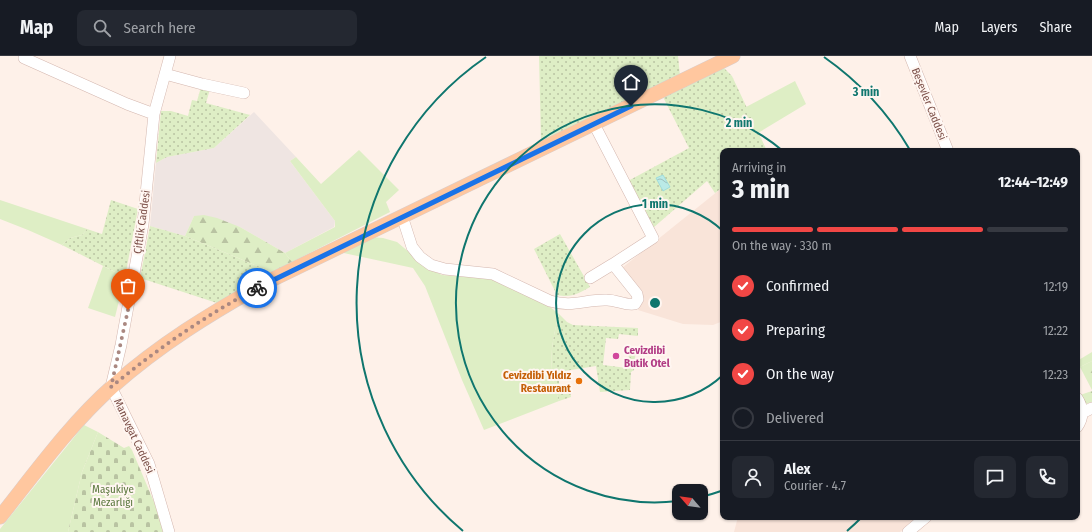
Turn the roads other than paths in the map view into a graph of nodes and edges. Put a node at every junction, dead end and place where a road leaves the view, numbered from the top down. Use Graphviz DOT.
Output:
graph roads {
  1 [pos="170,56"];
  2 [pos="733,56"];
  3 [pos="910,56"];
  4 [pos="24,58"];
  5 [pos="165,74"];
  6 [pos="244,93"];
  7 [pos="154,114"];
  8 [pos="594,124"];
  9 [pos="947,148"];
  10 [pos="402,216"];
  11 [pos="613,264"];
  12 [pos="590,278"];
  13 [pos="111,387"];
  14 [pos="1080,402"];
  15 [pos="1087,411"];
  16 [pos="1080,422"];
  17 [pos="0,517"];
  18 [pos="922,520"];
  19 [pos="169,532"];
  20 [pos="908,532"];
  1 -- 5 [label="street, Çiftlik Caddesi"];
  2 -- 8 [label="main road"];
  3 -- 9 [label="street, Beşevler Caddesi"];
  4 -- 7 [label="street"];
  5 -- 6 [label="street"];
  5 -- 7 [label="street, Çiftlik Caddesi"];
  7 -- 13 [label="street, Çiftlik Caddesi"];
  8 -- 10 [label="main road"];
  8 -- 11 [label="street"];
  10 -- 11 [label="street"];
  10 -- 13 [label="main road"];
  11 -- 12 [label="street"];
  13 -- 17 [label="main road"];
  13 -- 19 [label="street, Manavgat Caddesi"];
  14 -- 15 [label="street"];
  15 -- 16 [label="street"];
  18 -- 20 [label="street"];
}
